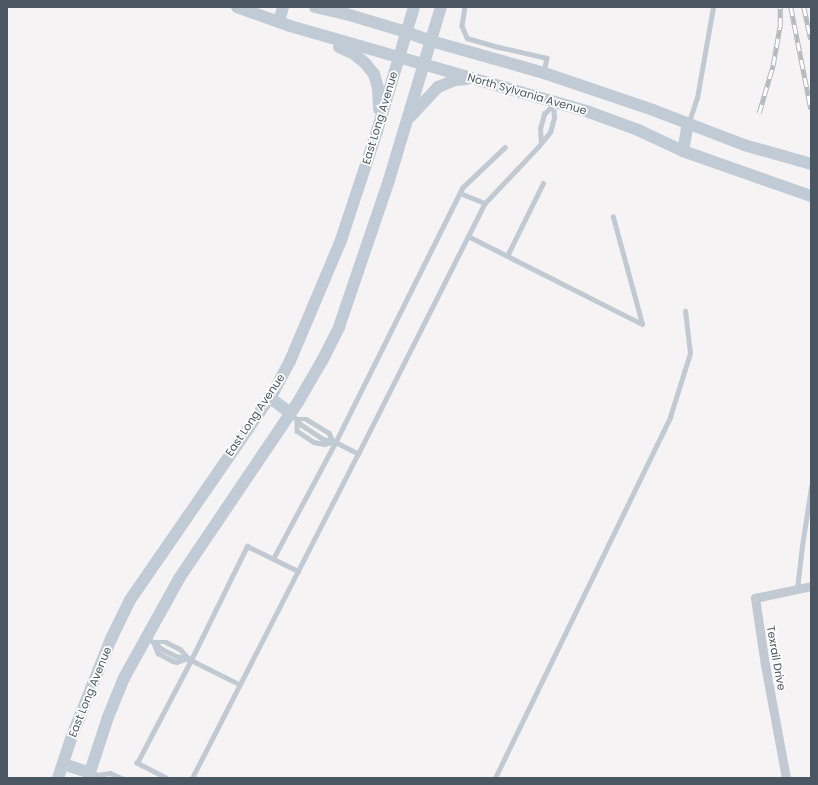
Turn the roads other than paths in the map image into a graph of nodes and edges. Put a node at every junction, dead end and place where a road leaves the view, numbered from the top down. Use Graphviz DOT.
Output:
graph roads {
  1 [pos="237,7"];
  2 [pos="283,7"];
  3 [pos="315,7"];
  4 [pos="414,7"];
  5 [pos="441,7"];
  6 [pos="465,7"];
  7 [pos="713,7"];
  8 [pos="284,24"];
  9 [pos="406,32"];
  10 [pos="431,41"];
  11 [pos="398,58"];
  12 [pos="424,65"];
  13 [pos="544,73"];
  14 [pos="474,79"];
  15 [pos="553,104"];
  16 [pos="407,121"];
  17 [pos="688,123"];
  18 [pos="377,131"];
  19 [pos="541,143"];
  20 [pos="505,147"];
  21 [pos="683,151"];
  22 [pos="811,164"];
  23 [pos="543,183"];
  24 [pos="460,193"];
  25 [pos="811,196"];
  26 [pos="485,203"];
  27 [pos="613,217"];
  28 [pos="468,236"];
  29 [pos="507,256"];
  30 [pos="685,311"];
  31 [pos="269,397"];
  32 [pos="294,416"];
  33 [pos="334,442"];
  34 [pos="358,454"];
  35 [pos="811,487"];
  36 [pos="273,559"];
  37 [pos="298,571"];
  38 [pos="811,586"];
  39 [pos="797,588"];
  40 [pos="150,640"];
  41 [pos="190,659"];
  42 [pos="239,684"];
  43 [pos="62,764"];
  44 [pos="94,776"];
  45 [pos="58,778"];
  46 [pos="122,778"];
  47 [pos="166,778"];
  48 [pos="192,778"];
  49 [pos="495,778"];
  50 [pos="786,778"];
  1 -- 8 [label="main road, North Sylvania Avenue"];
  2 -- 8 [label="main road"];
  3 -- 9 [label="main road, North Sylvania Avenue"];
  4 -- 9 [label="main road, East Long Avenue"];
  5 -- 10 [label="main road"];
  6 -- 13 [label="lane"];
  7 -- 17 [label="lane"];
  8 -- 11 [label="main road, North Sylvania Avenue"];
  8 -- 18 [label="main road"];
  9 -- 10 [label="main road, North Sylvania Avenue"];
  9 -- 11 [label="main road, East Long Avenue"];
  10 -- 12 [label="main road"];
  10 -- 13 [label="main road, North Sylvania Avenue"];
  11 -- 12 [label="main road, North Sylvania Avenue"];
  11 -- 18 [label="main road, East Long Avenue"];
  12 -- 14 [label="main road, North Sylvania Avenue"];
  12 -- 16 [label="main road"];
  13 -- 17 [label="main road, North Sylvania Avenue"];
  14 -- 15 [label="main road, North Sylvania Avenue"];
  14 -- 16 [label="main road"];
  15 -- 19 [label="lane"];
  15 -- 19 [label="lane"];
  15 -- 21 [label="main road, North Sylvania Avenue"];
  16 -- 32 [label="main road"];
  17 -- 21 [label="main road"];
  17 -- 22 [label="main road, North Sylvania Avenue"];
  18 -- 31 [label="main road, East Long Avenue"];
  19 -- 26 [label="lane"];
  20 -- 24 [label="lane"];
  21 -- 25 [label="main road, North Sylvania Avenue"];
  23 -- 29 [label="lane"];
  24 -- 26 [label="lane"];
  24 -- 33 [label="lane"];
  26 -- 28 [label="lane"];
  27 -- 29 [label="lane"];
  28 -- 29 [label="lane"];
  28 -- 34 [label="lane"];
  30 -- 49 [label="lane"];
  31 -- 32 [label="main road"];
  31 -- 43 [label="main road, East Long Avenue"];
  32 -- 33 [label="lane"];
  32 -- 33 [label="lane"];
  32 -- 40 [label="main road"];
  33 -- 34 [label="lane"];
  33 -- 36 [label="lane"];
  34 -- 37 [label="lane"];
  35 -- 39 [label="lane"];
  36 -- 37 [label="lane"];
  36 -- 41 [label="lane"];
  37 -- 42 [label="lane"];
  38 -- 39 [label="street, Texrail Drive"];
  39 -- 50 [label="street, Texrail Drive"];
  40 -- 41 [label="lane"];
  40 -- 41 [label="lane"];
  40 -- 44 [label="main road"];
  41 -- 42 [label="lane"];
  41 -- 47 [label="lane"];
  42 -- 48 [label="lane"];
  43 -- 44 [label="main road"];
  43 -- 45 [label="main road, East Long Avenue"];
  44 -- 46 [label="lane"];
}
